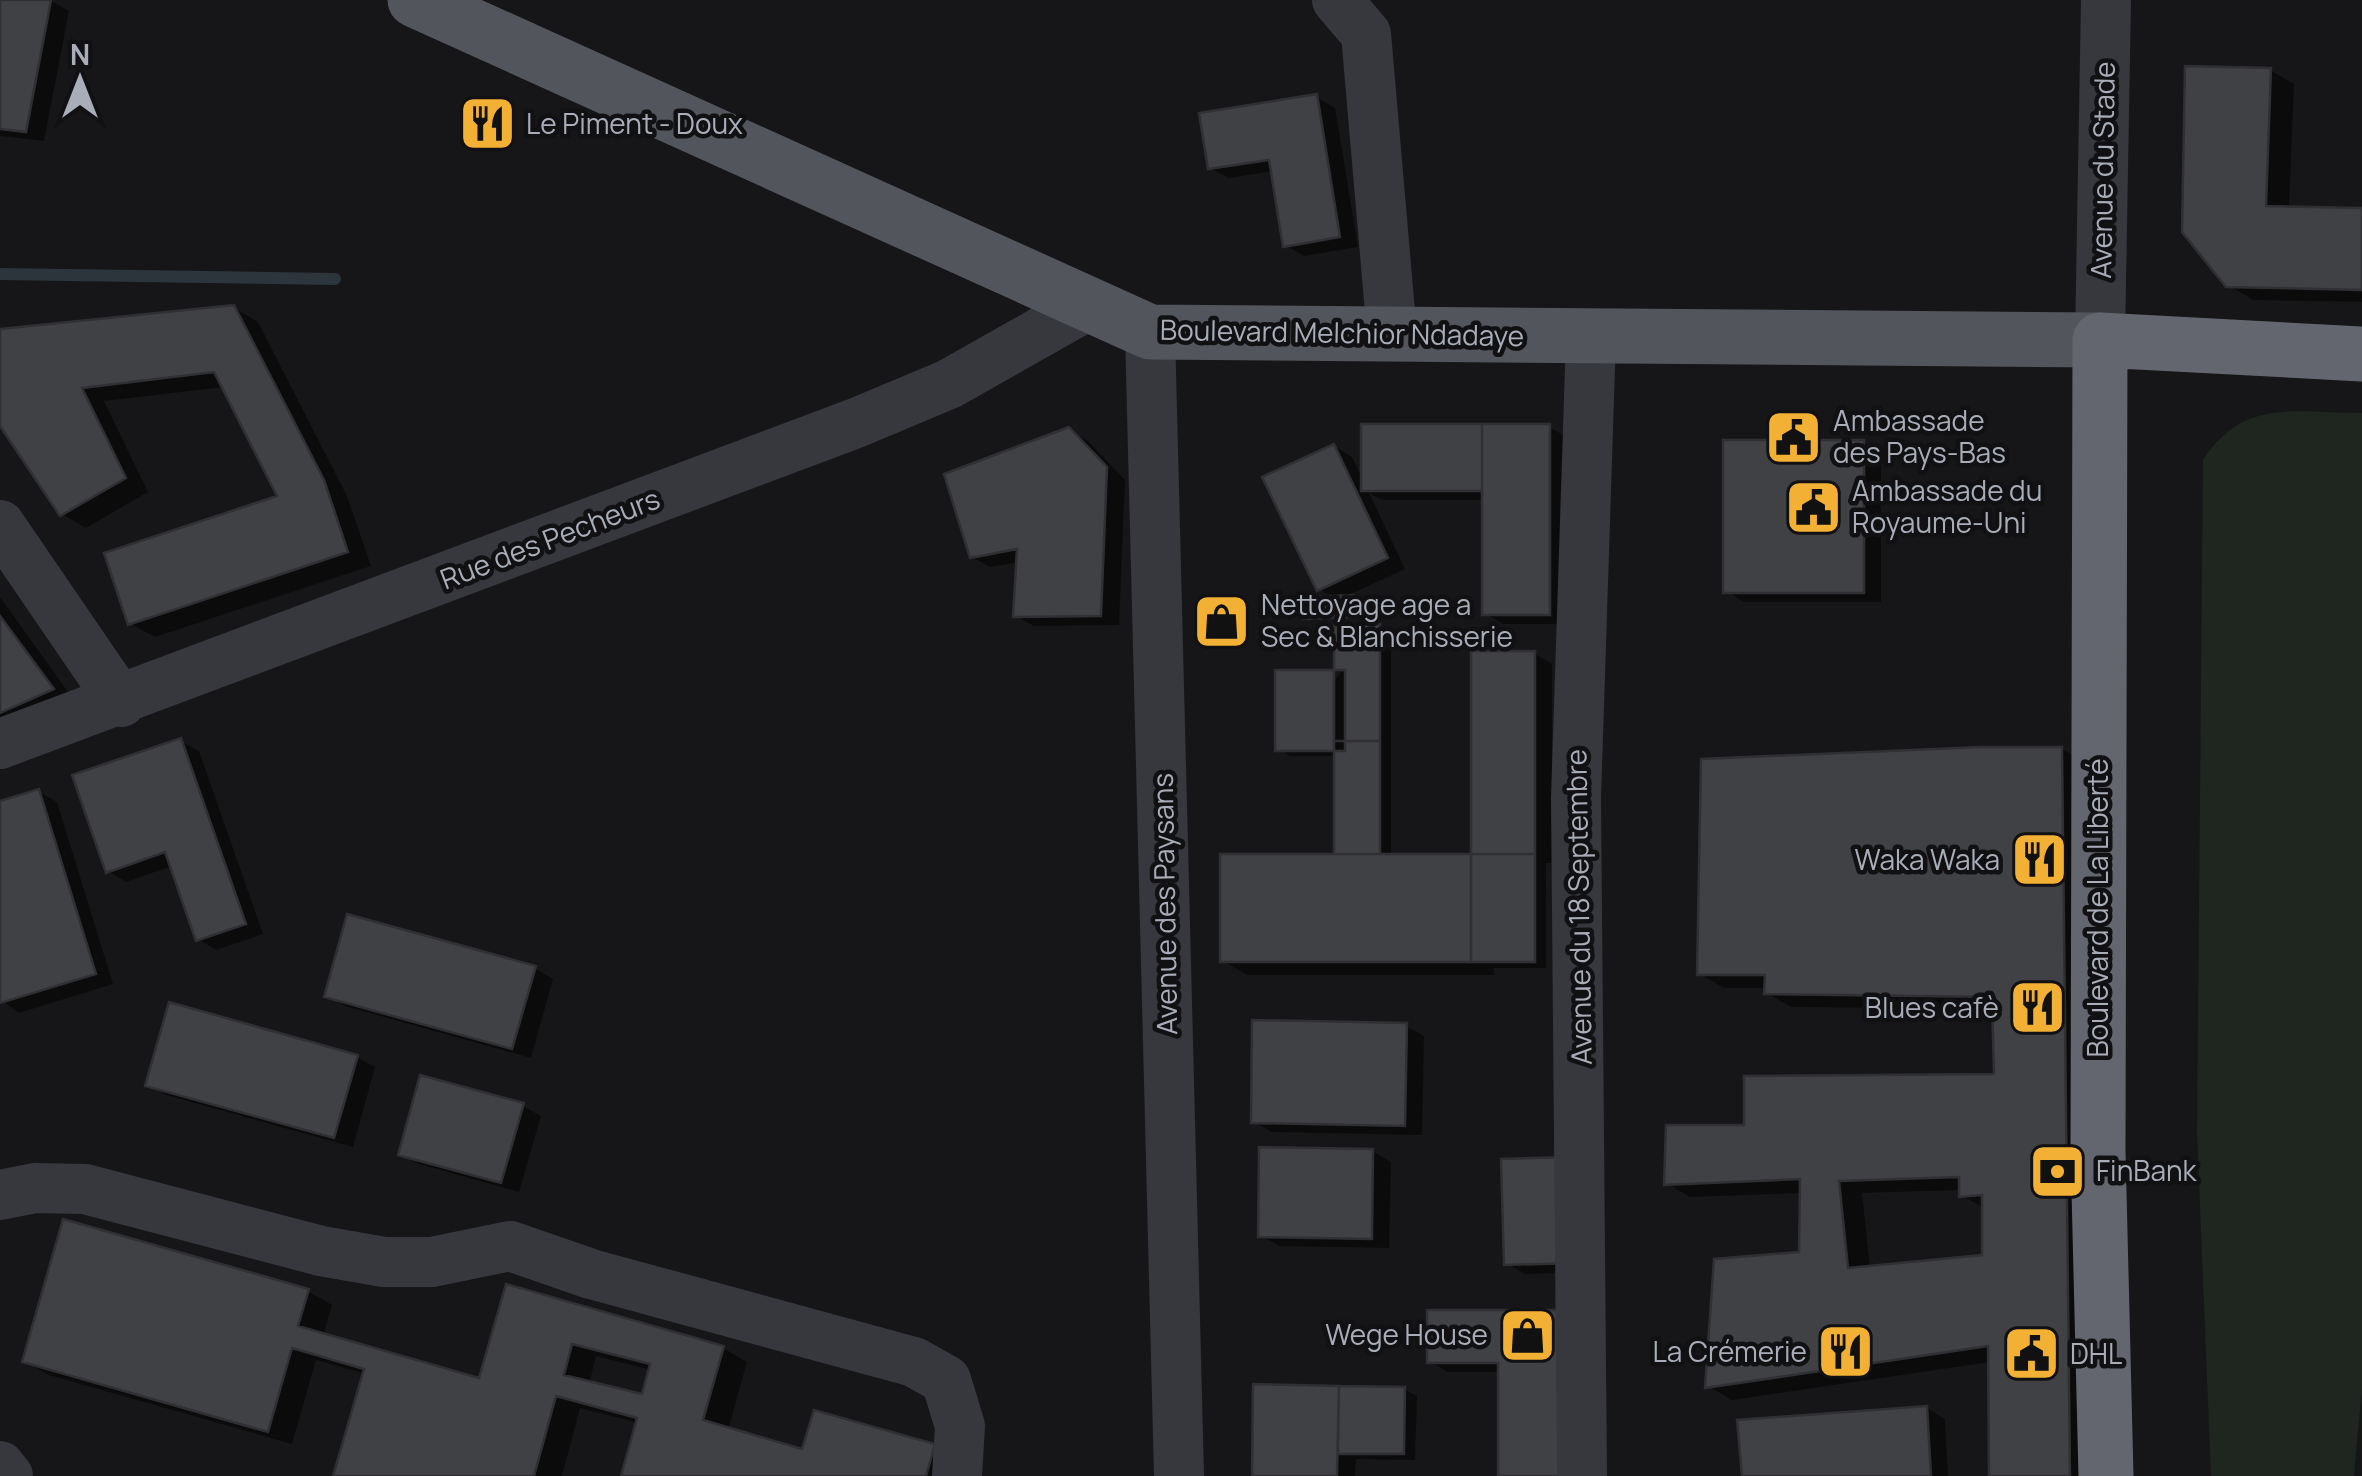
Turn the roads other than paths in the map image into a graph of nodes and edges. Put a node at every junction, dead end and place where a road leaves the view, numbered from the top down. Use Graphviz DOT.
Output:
graph roads {
  1 [pos="415,0"];
  2 [pos="2106,0"];
  3 [pos="1365,11"];
  4 [pos="1086,306"];
  5 [pos="1150,332"];
  6 [pos="1392,335"];
  7 [pos="1590,338"];
  8 [pos="2100,340"];
  9 [pos="2362,354"];
  10 [pos="0,525"];
  11 [pos="121,702"];
  12 [pos="0,744"];
  13 [pos="0,1195"];
  14 [pos="0,1466"];
  15 [pos="8,1476"];
  16 [pos="958,1476"];
  17 [pos="1180,1476"];
  18 [pos="1582,1476"];
  19 [pos="2106,1476"];
  1 -- 4 [label="main road, Boulevard Melchior Ndadaye"];
  2 -- 8 [label="street, Avenue du Stade"];
  3 -- 6 [label="street"];
  4 -- 5 [label="main road, Boulevard Melchior Ndadaye"];
  4 -- 11 [label="street, Rue des Pecheurs"];
  5 -- 6 [label="main road, Boulevard Melchior Ndadaye"];
  5 -- 17 [label="street, Avenue des Paysans"];
  6 -- 7 [label="main road, Boulevard Melchior Ndadaye"];
  7 -- 8 [label="main road, Boulevard Melchior Ndadaye"];
  7 -- 18 [label="street, Avenue du 18 Septembre"];
  8 -- 9 [label="highway"];
  8 -- 19 [label="highway, Boulevard de La Liberté"];
  10 -- 11 [label="street"];
  11 -- 12 [label="street, Rue des Pecheurs"];
  13 -- 16 [label="street"];
  14 -- 15 [label="street"];
}
